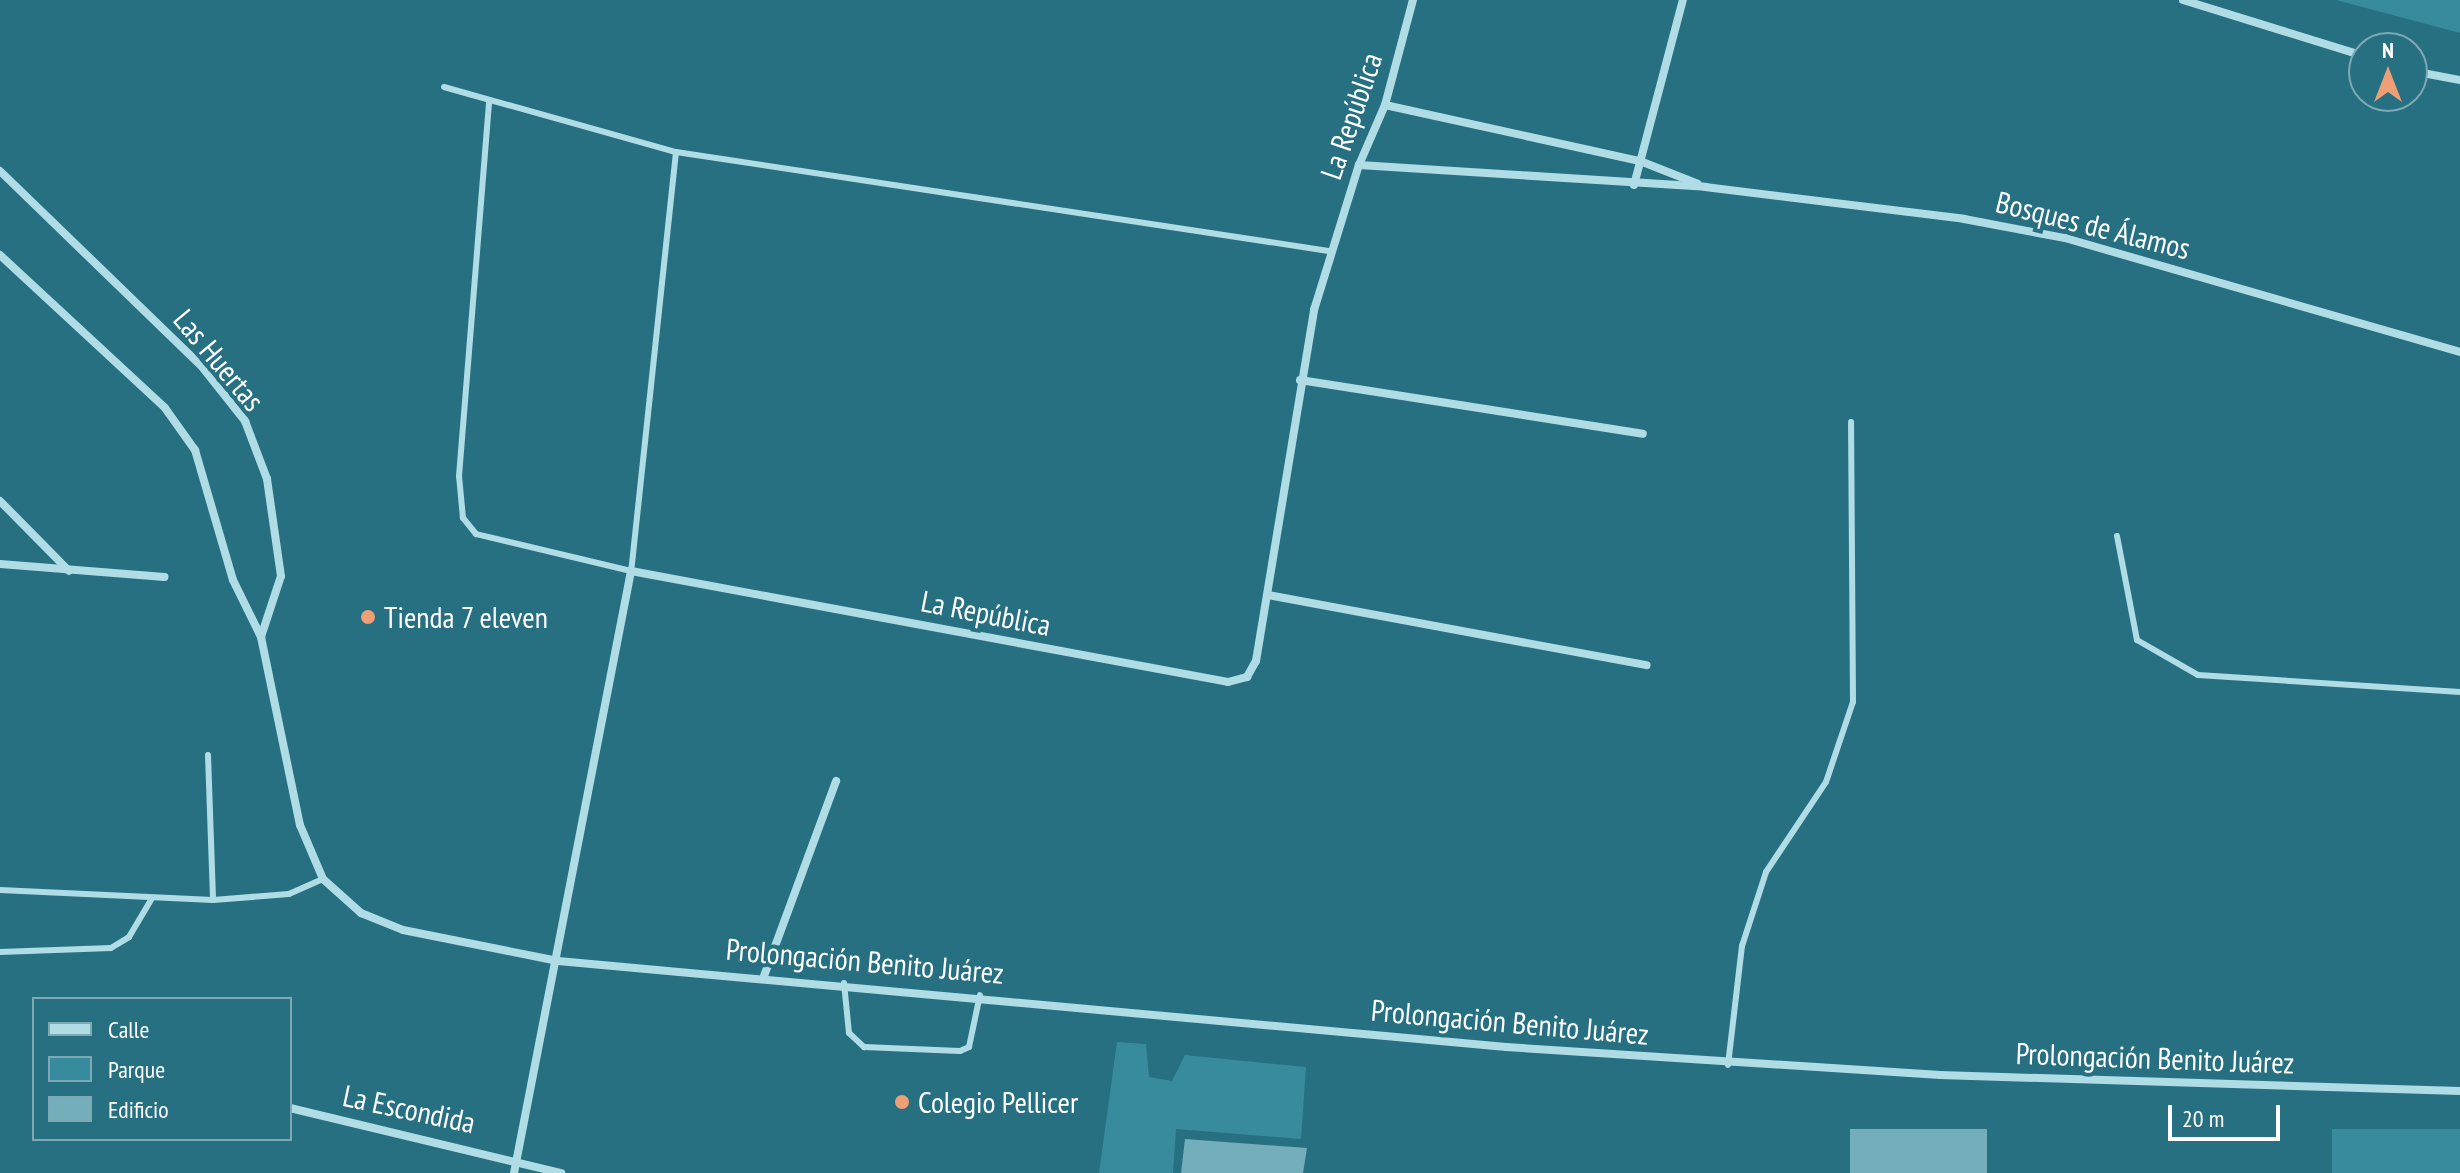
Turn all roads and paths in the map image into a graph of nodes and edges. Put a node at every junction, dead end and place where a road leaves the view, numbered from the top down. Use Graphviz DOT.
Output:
graph roads {
  1 [pos="1413,0"];
  2 [pos="1683,0"];
  3 [pos="2183,0"];
  4 [pos="2348,51"];
  5 [pos="2428,74"];
  6 [pos="2460,80"];
  7 [pos="444,87"];
  8 [pos="489,100"];
  9 [pos="1385,105"];
  10 [pos="676,152"];
  11 [pos="1640,161"];
  12 [pos="1359,165"];
  13 [pos="0,171"];
  14 [pos="1634,185"];
  15 [pos="1705,187"];
  16 [pos="1329,251"];
  17 [pos="0,255"];
  18 [pos="2460,352"];
  19 [pos="1300,380"];
  20 [pos="1851,422"];
  21 [pos="1643,434"];
  22 [pos="0,501"];
  23 [pos="2117,536"];
  24 [pos="0,564"];
  25 [pos="69,571"];
  26 [pos="631,571"];
  27 [pos="164,577"];
  28 [pos="1268,595"];
  29 [pos="261,637"];
  30 [pos="1647,665"];
  31 [pos="2460,692"];
  32 [pos="208,755"];
  33 [pos="836,781"];
  34 [pos="323,879"];
  35 [pos="0,890"];
  36 [pos="151,900"];
  37 [pos="213,900"];
  38 [pos="0,952"];
  39 [pos="558,961"];
  40 [pos="764,976"];
  41 [pos="844,983"];
  42 [pos="980,995"];
  43 [pos="1728,1065"];
  44 [pos="2460,1091"];
  45 [pos="292,1108"];
  46 [pos="517,1160"];
  47 [pos="514,1173"];
  48 [pos="561,1173"];
  1 -- 9 [label="street, La República"];
  2 -- 11 [label="street"];
  3 -- 4 [label="street"];
  5 -- 6 [label="street"];
  7 -- 8 [label="lane"];
  8 -- 10 [label="lane"];
  8 -- 26 [label="lane"];
  9 -- 11 [label="street, Bosques de Álamos"];
  9 -- 12 [label="street, La República"];
  10 -- 16 [label="lane"];
  10 -- 26 [label="lane"];
  11 -- 14 [label="street"];
  11 -- 15 [label="street, Bosques de Álamos"];
  12 -- 14 [label="street, Bosques de Álamos"];
  12 -- 16 [label="street, La República"];
  13 -- 29 [label="street, Las Huertas"];
  14 -- 15 [label="street, Bosques de Álamos"];
  15 -- 18 [label="street, Bosques de Álamos"];
  16 -- 19 [label="street, La República"];
  17 -- 29 [label="street, Las Huertas"];
  19 -- 21 [label="street"];
  19 -- 28 [label="street, La República"];
  20 -- 43 [label="lane"];
  22 -- 25 [label="street"];
  23 -- 31 [label="lane"];
  24 -- 25 [label="street"];
  25 -- 27 [label="street"];
  26 -- 28 [label="street, La República"];
  26 -- 39 [label="street"];
  28 -- 30 [label="street"];
  29 -- 34 [label="street, Las Huertas"];
  32 -- 37 [label="lane"];
  33 -- 40 [label="street"];
  34 -- 37 [label="lane"];
  34 -- 39 [label="street, Las Huertas"];
  35 -- 36 [label="lane"];
  36 -- 37 [label="lane"];
  36 -- 38 [label="lane"];
  39 -- 40 [label="street, Prolongación Benito Juárez"];
  39 -- 46 [label="street"];
  40 -- 41 [label="street, Prolongación Benito Juárez"];
  41 -- 42 [label="street, Prolongación Benito Juárez"];
  41 -- 42 [label="lane"];
  42 -- 43 [label="street, Prolongación Benito Juárez"];
  43 -- 44 [label="street, Prolongación Benito Juárez"];
  45 -- 46 [label="street, La Escondida"];
  46 -- 47 [label="street"];
  46 -- 48 [label="street, La Escondida"];
}
